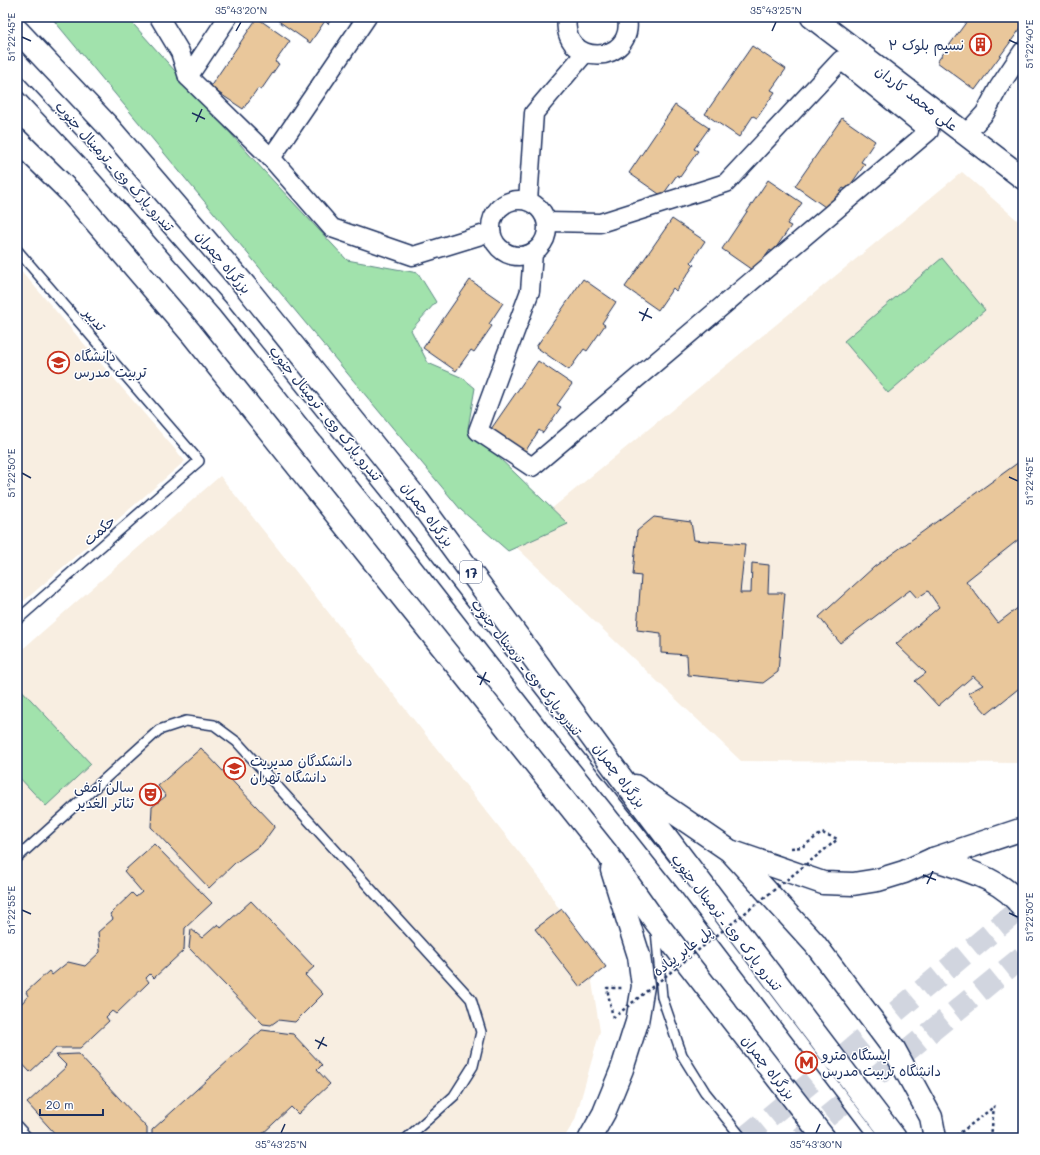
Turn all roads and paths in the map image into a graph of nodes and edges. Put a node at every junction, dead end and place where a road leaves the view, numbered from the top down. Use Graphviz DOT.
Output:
graph roads {
  1 [pos="159,17"];
  2 [pos="228,17"];
  3 [pos="367,17"];
  4 [pos="567,17"];
  5 [pos="627,17"];
  6 [pos="812,17"];
  7 [pos="17,30"];
  8 [pos="1023,51"];
  9 [pos="585,53"];
  10 [pos="188,77"];
  11 [pos="17,79"];
  12 [pos="965,135"];
  13 [pos="17,140"];
  14 [pos="271,158"];
  15 [pos="1023,178"];
  16 [pos="528,201"];
  17 [pos="547,222"];
  18 [pos="491,232"];
  19 [pos="17,250"];
  20 [pos="533,253"];
  21 [pos="199,461"];
  22 [pos="17,620"];
  23 [pos="620,776"];
  24 [pos="1023,829"];
  25 [pos="802,847"];
  26 [pos="730,851"];
  27 [pos="606,852"];
  28 [pos="17,858"];
  29 [pos="933,859"];
  30 [pos="1023,909"];
  31 [pos="655,921"];
  32 [pos="607,988"];
  33 [pos="17,1126"];
  34 [pos="28,1138"];
  35 [pos="407,1138"];
  36 [pos="590,1138"];
  37 [pos="742,1138"];
  38 [pos="824,1138"];
  39 [pos="876,1138"];
  40 [pos="895,1138"];
  41 [pos="935,1138"];
  42 [pos="954,1138"];
  43 [pos="991,1138"];
  1 -- 10 [label="street"];
  2 -- 10 [label="street"];
  3 -- 14 [label="street"];
  4 -- 9 [label="street"];
  5 -- 9 [label="street"];
  6 -- 12 [label="main road, علی محمد کاردان"];
  7 -- 23 [label="main road, بزرگراه چمران / 17"];
  8 -- 12 [label="street"];
  9 -- 16 [label="street"];
  10 -- 14 [label="street"];
  11 -- 39 [label="lane, تندرو پارک وی ـ ترمینال جنوب"];
  12 -- 15 [label="main road, علی محمد کاردان"];
  13 -- 27 [label="main road, بزرگراه چمران"];
  14 -- 18 [label="street"];
  16 -- 17 [label="street"];
  16 -- 18 [label="street"];
  17 -- 20 [label="street"];
  17 -- 20 [label="street"];
  18 -- 20 [label="street"];
  19 -- 21 [label="lane, تدبیر"];
  21 -- 22 [label="lane, حکمت"];
  23 -- 26 [label="main road"];
  23 -- 40 [label="main road, بزرگراه چمران / 17"];
  24 -- 29 [label="main road"];
  25 -- 32 [label="path, پل عابر پیاده, bridge"];
  26 -- 29 [label="main road"];
  26 -- 41 [label="main road"];
  27 -- 31 [label="main road, بزرگراه چمران"];
  27 -- 36 [label="main road"];
  28 -- 35 [label="lane"];
  29 -- 30 [label="main road"];
  31 -- 37 [label="lane"];
  31 -- 38 [label="main road, بزرگراه چمران"];
  33 -- 34 [label="lane"];
  42 -- 43 [label="path"];
}
